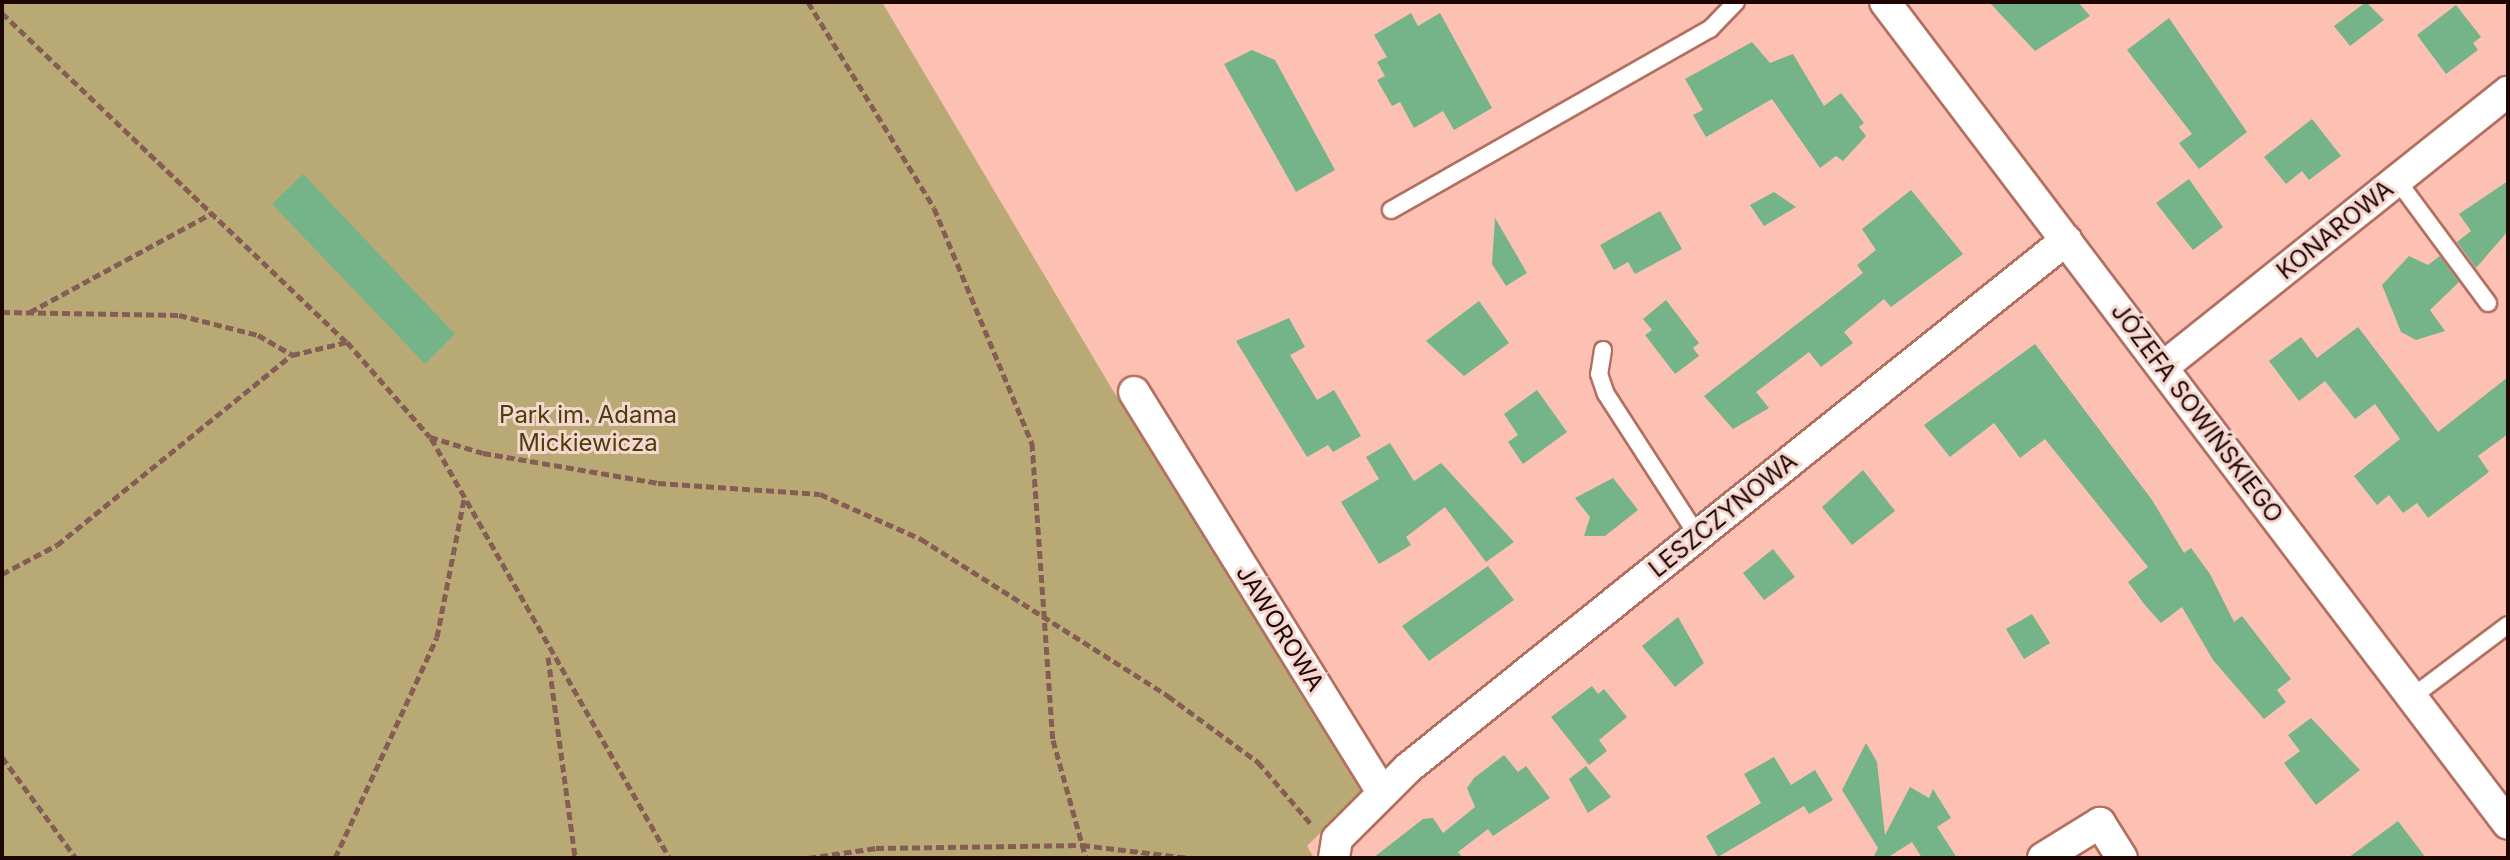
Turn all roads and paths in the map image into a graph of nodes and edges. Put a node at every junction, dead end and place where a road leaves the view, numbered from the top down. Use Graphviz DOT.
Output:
graph roads {
  1 [pos="808,2"];
  2 [pos="1736,2"];
  3 [pos="1885,2"];
  4 [pos="2,13"];
  5 [pos="2508,92"];
  6 [pos="2397,180"];
  7 [pos="1391,210"];
  8 [pos="212,213"];
  9 [pos="2066,240"];
  10 [pos="2488,303"];
  11 [pos="2,312"];
  12 [pos="28,313"];
  13 [pos="347,342"];
  14 [pos="1603,350"];
  15 [pos="292,355"];
  16 [pos="2163,367"];
  17 [pos="1134,392"];
  18 [pos="430,437"];
  19 [pos="464,499"];
  20 [pos="1698,536"];
  21 [pos="2,574"];
  22 [pos="1049,617"];
  23 [pos="2508,625"];
  24 [pos="548,653"];
  25 [pos="2412,697"];
  26 [pos="2,757"];
  27 [pos="1382,792"];
  28 [pos="2508,824"];
  29 [pos="1082,845"];
  30 [pos="1333,854"];
  31 [pos="76,858"];
  32 [pos="335,858"];
  33 [pos="575,858"];
  34 [pos="670,858"];
  35 [pos="808,858"];
  36 [pos="1086,858"];
  37 [pos="1189,858"];
  38 [pos="2043,858"];
  39 [pos="2122,858"];
  1 -- 22 [label="path"];
  2 -- 7 [label="lane"];
  3 -- 9 [label="street, JÓZEFA SOWIŃSKIEGO"];
  4 -- 8 [label="path"];
  5 -- 6 [label="street, KONAROWA"];
  6 -- 10 [label="lane"];
  6 -- 16 [label="street, KONAROWA"];
  8 -- 12 [label="path"];
  8 -- 13 [label="path"];
  9 -- 16 [label="street, JÓZEFA SOWIŃSKIEGO"];
  9 -- 20 [label="street, LESZCZYNOWA"];
  11 -- 12 [label="path"];
  12 -- 15 [label="path"];
  13 -- 15 [label="path"];
  13 -- 18 [label="path"];
  14 -- 20 [label="lane"];
  15 -- 21 [label="path"];
  16 -- 25 [label="street, JÓZEFA SOWIŃSKIEGO"];
  17 -- 27 [label="street, JAWOROWA"];
  18 -- 19 [label="path"];
  18 -- 22 [label="path"];
  19 -- 24 [label="path"];
  19 -- 32 [label="path"];
  20 -- 27 [label="street, LESZCZYNOWA"];
  22 -- 29 [label="path"];
  22 -- 30 [label="path"];
  23 -- 25 [label="lane"];
  24 -- 33 [label="path"];
  24 -- 34 [label="path"];
  25 -- 28 [label="street, JÓZEFA SOWIŃSKIEGO"];
  26 -- 31 [label="path"];
  27 -- 30 [label="street"];
  29 -- 35 [label="path"];
  29 -- 36 [label="path"];
  29 -- 37 [label="path"];
  38 -- 39 [label="street"];
}
